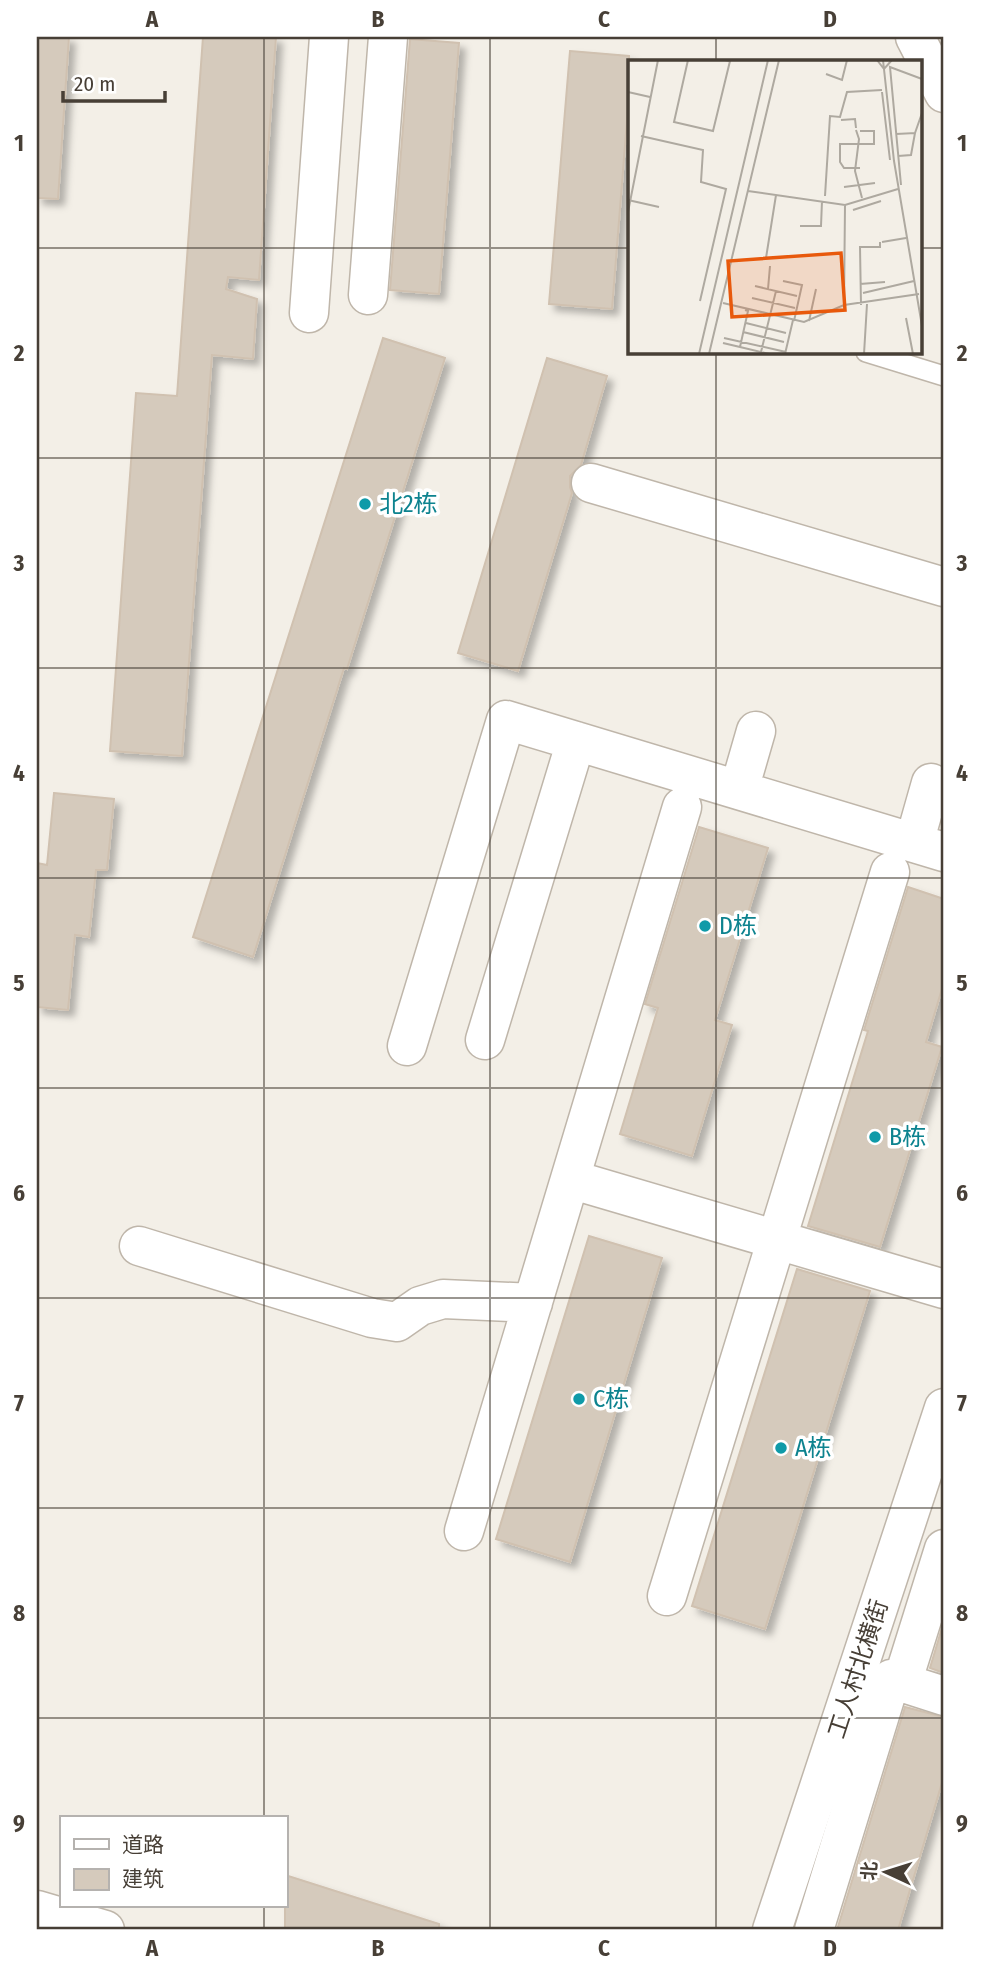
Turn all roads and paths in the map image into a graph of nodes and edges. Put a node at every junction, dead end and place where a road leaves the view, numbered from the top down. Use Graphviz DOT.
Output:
graph roads {
  1 [pos="329,37"];
  2 [pos="388,37"];
  3 [pos="915,37"];
  4 [pos="944,93"];
  5 [pos="368,295"];
  6 [pos="309,313"];
  7 [pos="872,354"];
  8 [pos="944,376"];
  9 [pos="591,483"];
  10 [pos="944,586"];
  11 [pos="756,731"];
  12 [pos="576,741"];
  13 [pos="931,783"];
  14 [pos="739,790"];
  15 [pos="682,807"];
  16 [pos="929,847"];
  17 [pos="890,872"];
  18 [pos="485,1040"];
  19 [pos="407,1046"];
  20 [pos="570,1179"];
  21 [pos="777,1240"];
  22 [pos="139,1246"];
  23 [pos="944,1289"];
  24 [pos="533,1303"];
  25 [pos="944,1408"];
  26 [pos="464,1531"];
  27 [pos="944,1549"];
  28 [pos="667,1597"];
  29 [pos="902,1683"];
  30 [pos="944,1696"];
  31 [pos="37,1910"];
  32 [pos="105,1930"];
  33 [pos="772,1930"];
  34 [pos="814,1930"];
  1 -- 6 [label="street"];
  2 -- 5 [label="street"];
  3 -- 4 [label="street"];
  7 -- 8 [label="lane"];
  9 -- 10 [label="street"];
  11 -- 14 [label="street"];
  12 -- 14 [label="street"];
  12 -- 18 [label="street"];
  12 -- 19 [label="street"];
  13 -- 16 [label="street"];
  14 -- 16 [label="street"];
  15 -- 20 [label="street"];
  17 -- 21 [label="street"];
  20 -- 21 [label="street"];
  20 -- 24 [label="street"];
  21 -- 23 [label="street"];
  21 -- 28 [label="street"];
  22 -- 24 [label="street"];
  24 -- 26 [label="street"];
  25 -- 33 [label="street, 工人村北横街"];
  27 -- 29 [label="street"];
  29 -- 30 [label="street"];
  29 -- 34 [label="street"];
  31 -- 32 [label="street"];
}
